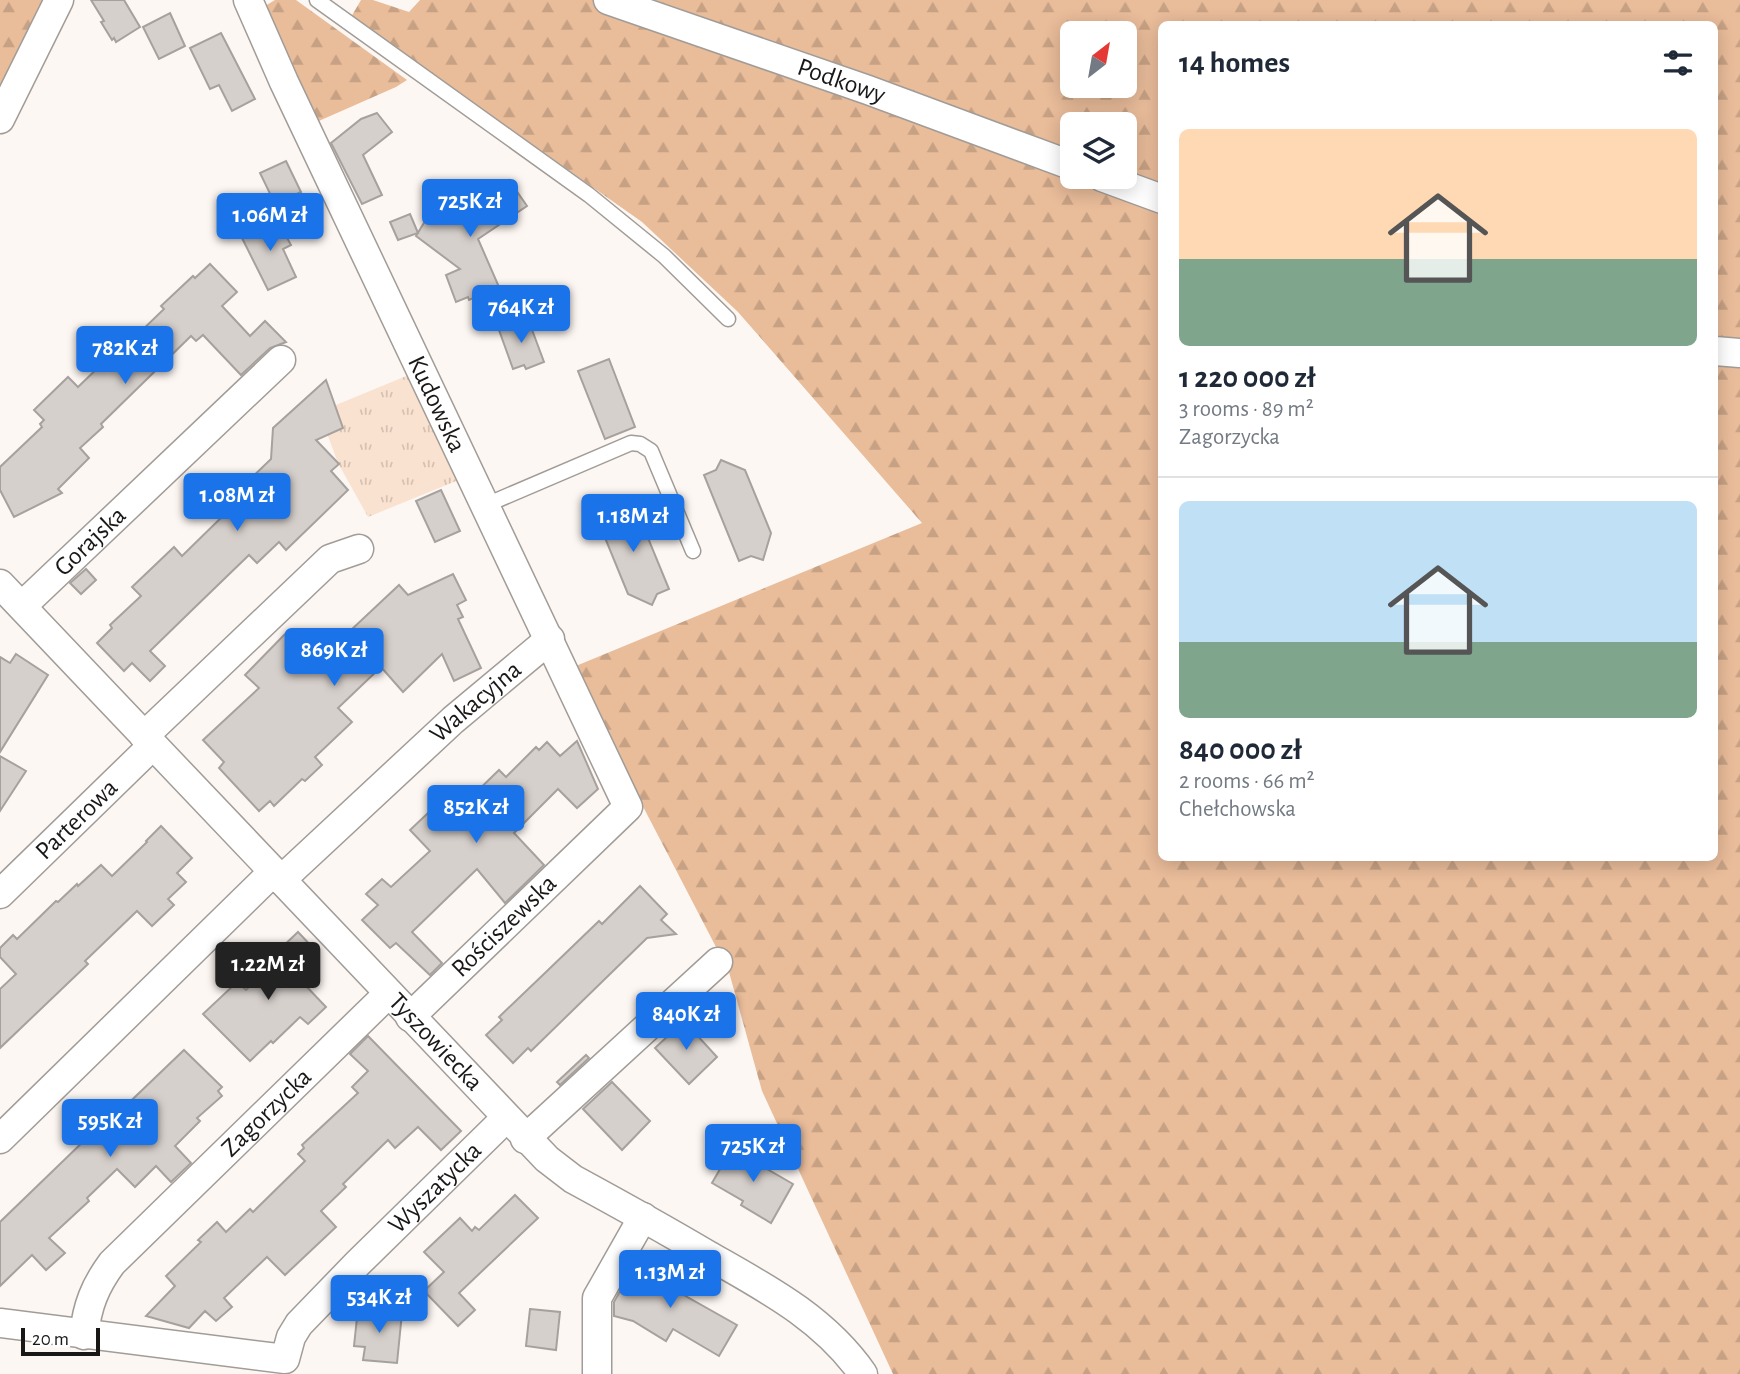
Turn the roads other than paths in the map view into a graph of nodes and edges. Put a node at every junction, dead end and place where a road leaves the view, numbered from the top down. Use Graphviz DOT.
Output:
graph roads {
  1 [pos="59,0"];
  2 [pos="248,0"];
  3 [pos="317,0"];
  4 [pos="608,0"];
  5 [pos="0,119"];
  6 [pos="1060,161"];
  7 [pos="1135,189"];
  8 [pos="1158,198"];
  9 [pos="728,319"];
  10 [pos="1718,351"];
  11 [pos="1740,352"];
  12 [pos="281,360"];
  13 [pos="485,505"];
  14 [pos="359,549"];
  15 [pos="693,551"];
  16 [pos="0,584"];
  17 [pos="22,606"];
  18 [pos="550,639"];
  19 [pos="149,740"];
  20 [pos="628,807"];
  21 [pos="277,876"];
  22 [pos="0,894"];
  23 [pos="718,962"];
  24 [pos="388,994"];
  25 [pos="410,1017"];
  26 [pos="516,1128"];
  27 [pos="0,1139"];
  28 [pos="643,1217"];
  29 [pos="0,1323"];
  30 [pos="84,1335"];
  31 [pos="289,1366"];
  32 [pos="597,1374"];
  33 [pos="863,1374"];
  1 -- 5 [label="street"];
  2 -- 13 [label="street, Kudowska"];
  3 -- 9 [label="lane"];
  4 -- 6 [label="street, Podkowy"];
  7 -- 8 [label="street"];
  10 -- 11 [label="street"];
  12 -- 17 [label="street, Gorajska"];
  13 -- 15 [label="lane"];
  13 -- 18 [label="street, Kudowska"];
  14 -- 19 [label="street, Parterowa"];
  16 -- 17 [label="street, Tyszowiecka"];
  17 -- 19 [label="street, Tyszowiecka"];
  18 -- 20 [label="street, Kudowska"];
  18 -- 21 [label="street, Wakacyjna"];
  19 -- 21 [label="street, Tyszowiecka"];
  19 -- 22 [label="street, Parterowa"];
  20 -- 25 [label="street, Rościszewska"];
  21 -- 24 [label="street, Tyszowiecka"];
  21 -- 27 [label="street, Wakacyjna"];
  23 -- 26 [label="street, Wyszatycka"];
  24 -- 25 [label="street, Tyszowiecka"];
  24 -- 30 [label="street, Zagorzycka"];
  25 -- 26 [label="street, Tyszowiecka"];
  26 -- 28 [label="street, Tyszowiecka"];
  26 -- 31 [label="street, Wyszatycka"];
  28 -- 32 [label="street"];
  28 -- 33 [label="street, Tyszowiecka"];
  29 -- 30 [label="street, Wyszatycka"];
  30 -- 31 [label="street, Wyszatycka"];
}
